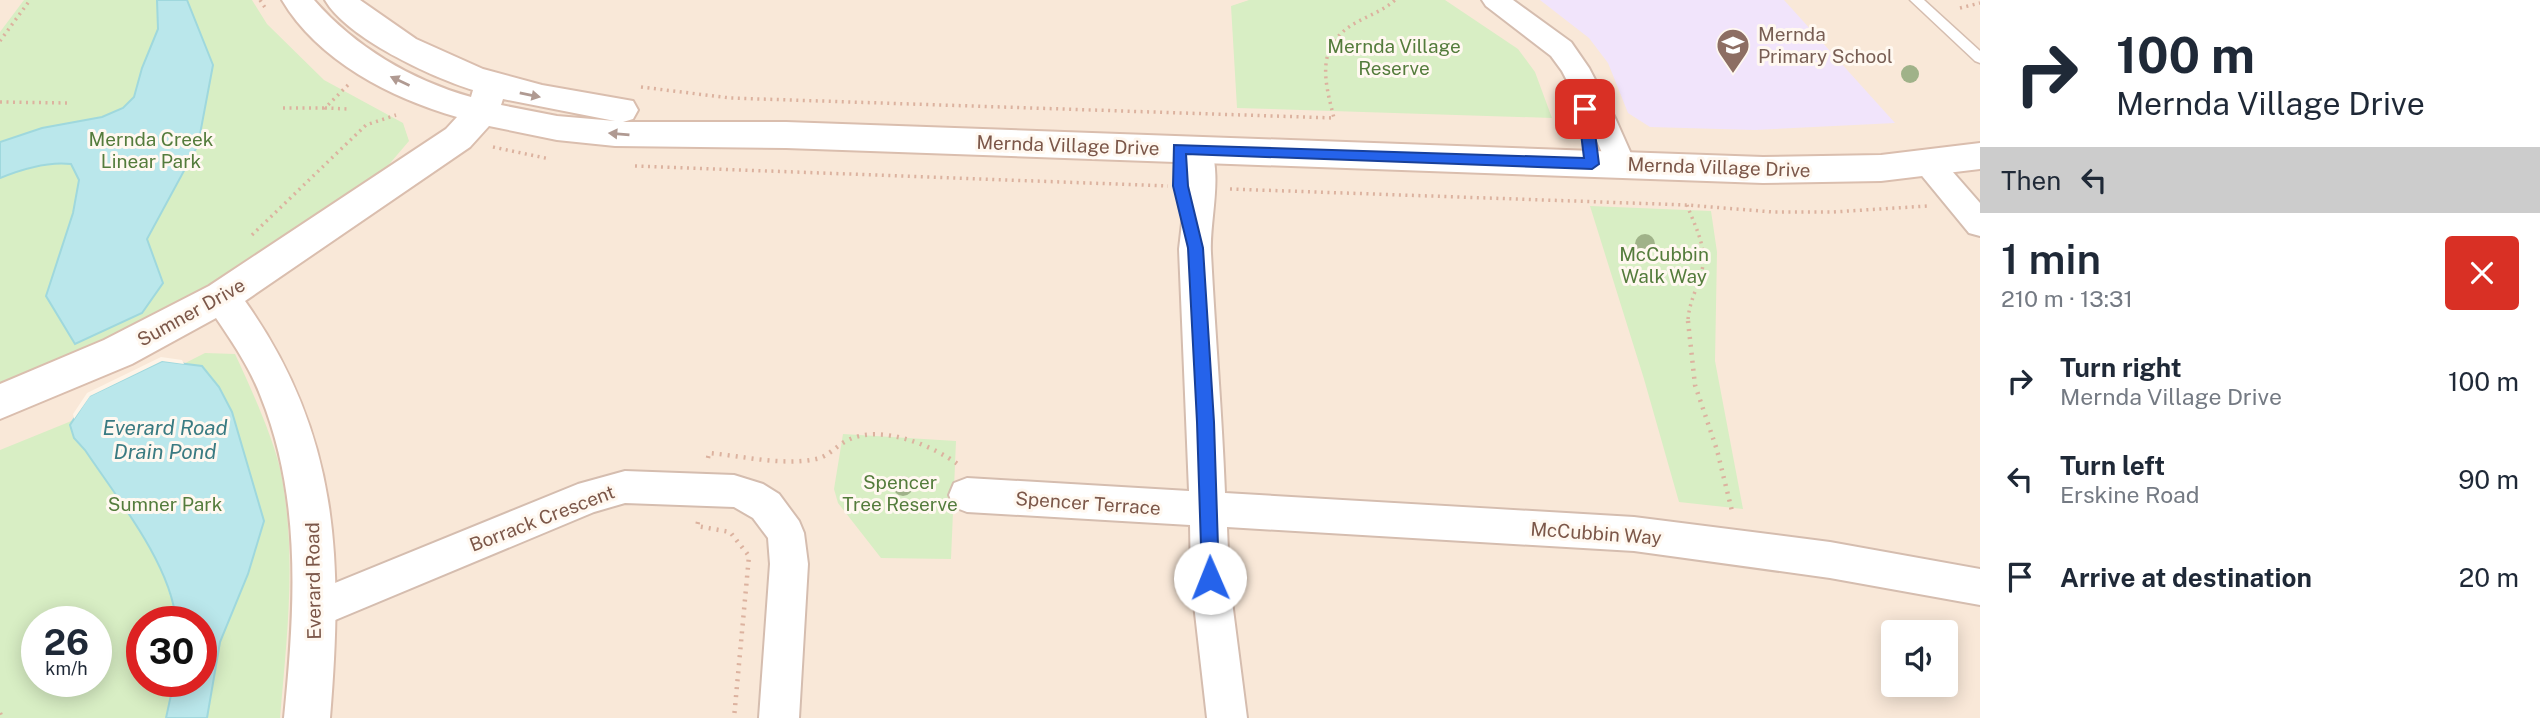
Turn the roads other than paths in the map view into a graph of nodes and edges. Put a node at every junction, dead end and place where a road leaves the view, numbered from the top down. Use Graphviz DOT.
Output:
graph roads {
  1 [pos="297,0"];
  2 [pos="340,0"];
  3 [pos="1495,0"];
  4 [pos="1916,0"];
  5 [pos="1980,58"];
  6 [pos="476,100"];
  7 [pos="786,135"];
  8 [pos="1188,149"];
  9 [pos="1980,156"];
  10 [pos="1928,163"];
  11 [pos="1606,164"];
  12 [pos="1980,224"];
  13 [pos="222,297"];
  14 [pos="0,402"];
  15 [pos="967,495"];
  16 [pos="1209,510"];
  17 [pos="1980,587"];
  18 [pos="316,609"];
  19 [pos="307,718"];
  20 [pos="779,718"];
  21 [pos="1227,718"];
  6 -- 1 [label="street, Mernda Village Drive, one-way"];
  2 -- 6 [label="street, Mernda Village Drive"];
  3 -- 11 [label="street"];
  4 -- 5 [label="lane"];
  6 -- 7 [label="street, Mernda Village Drive, one-way"];
  7 -- 6 [label="street, Mernda Village Drive, one-way"];
  6 -- 13 [label="street, Sumner Drive"];
  7 -- 8 [label="street, Mernda Village Drive"];
  8 -- 11 [label="street, Mernda Village Drive"];
  8 -- 16 [label="street"];
  9 -- 10 [label="street, Mernda Village Drive"];
  10 -- 11 [label="street, Mernda Village Drive"];
  10 -- 12 [label="street"];
  13 -- 14 [label="street, Sumner Drive"];
  13 -- 18 [label="street, Everard Road"];
  15 -- 16 [label="street, Spencer Terrace"];
  16 -- 17 [label="street, McCubbin Way"];
  16 -- 21 [label="street"];
  18 -- 19 [label="street, Everard Road"];
  18 -- 20 [label="street, Borrack Crescent"];
}
